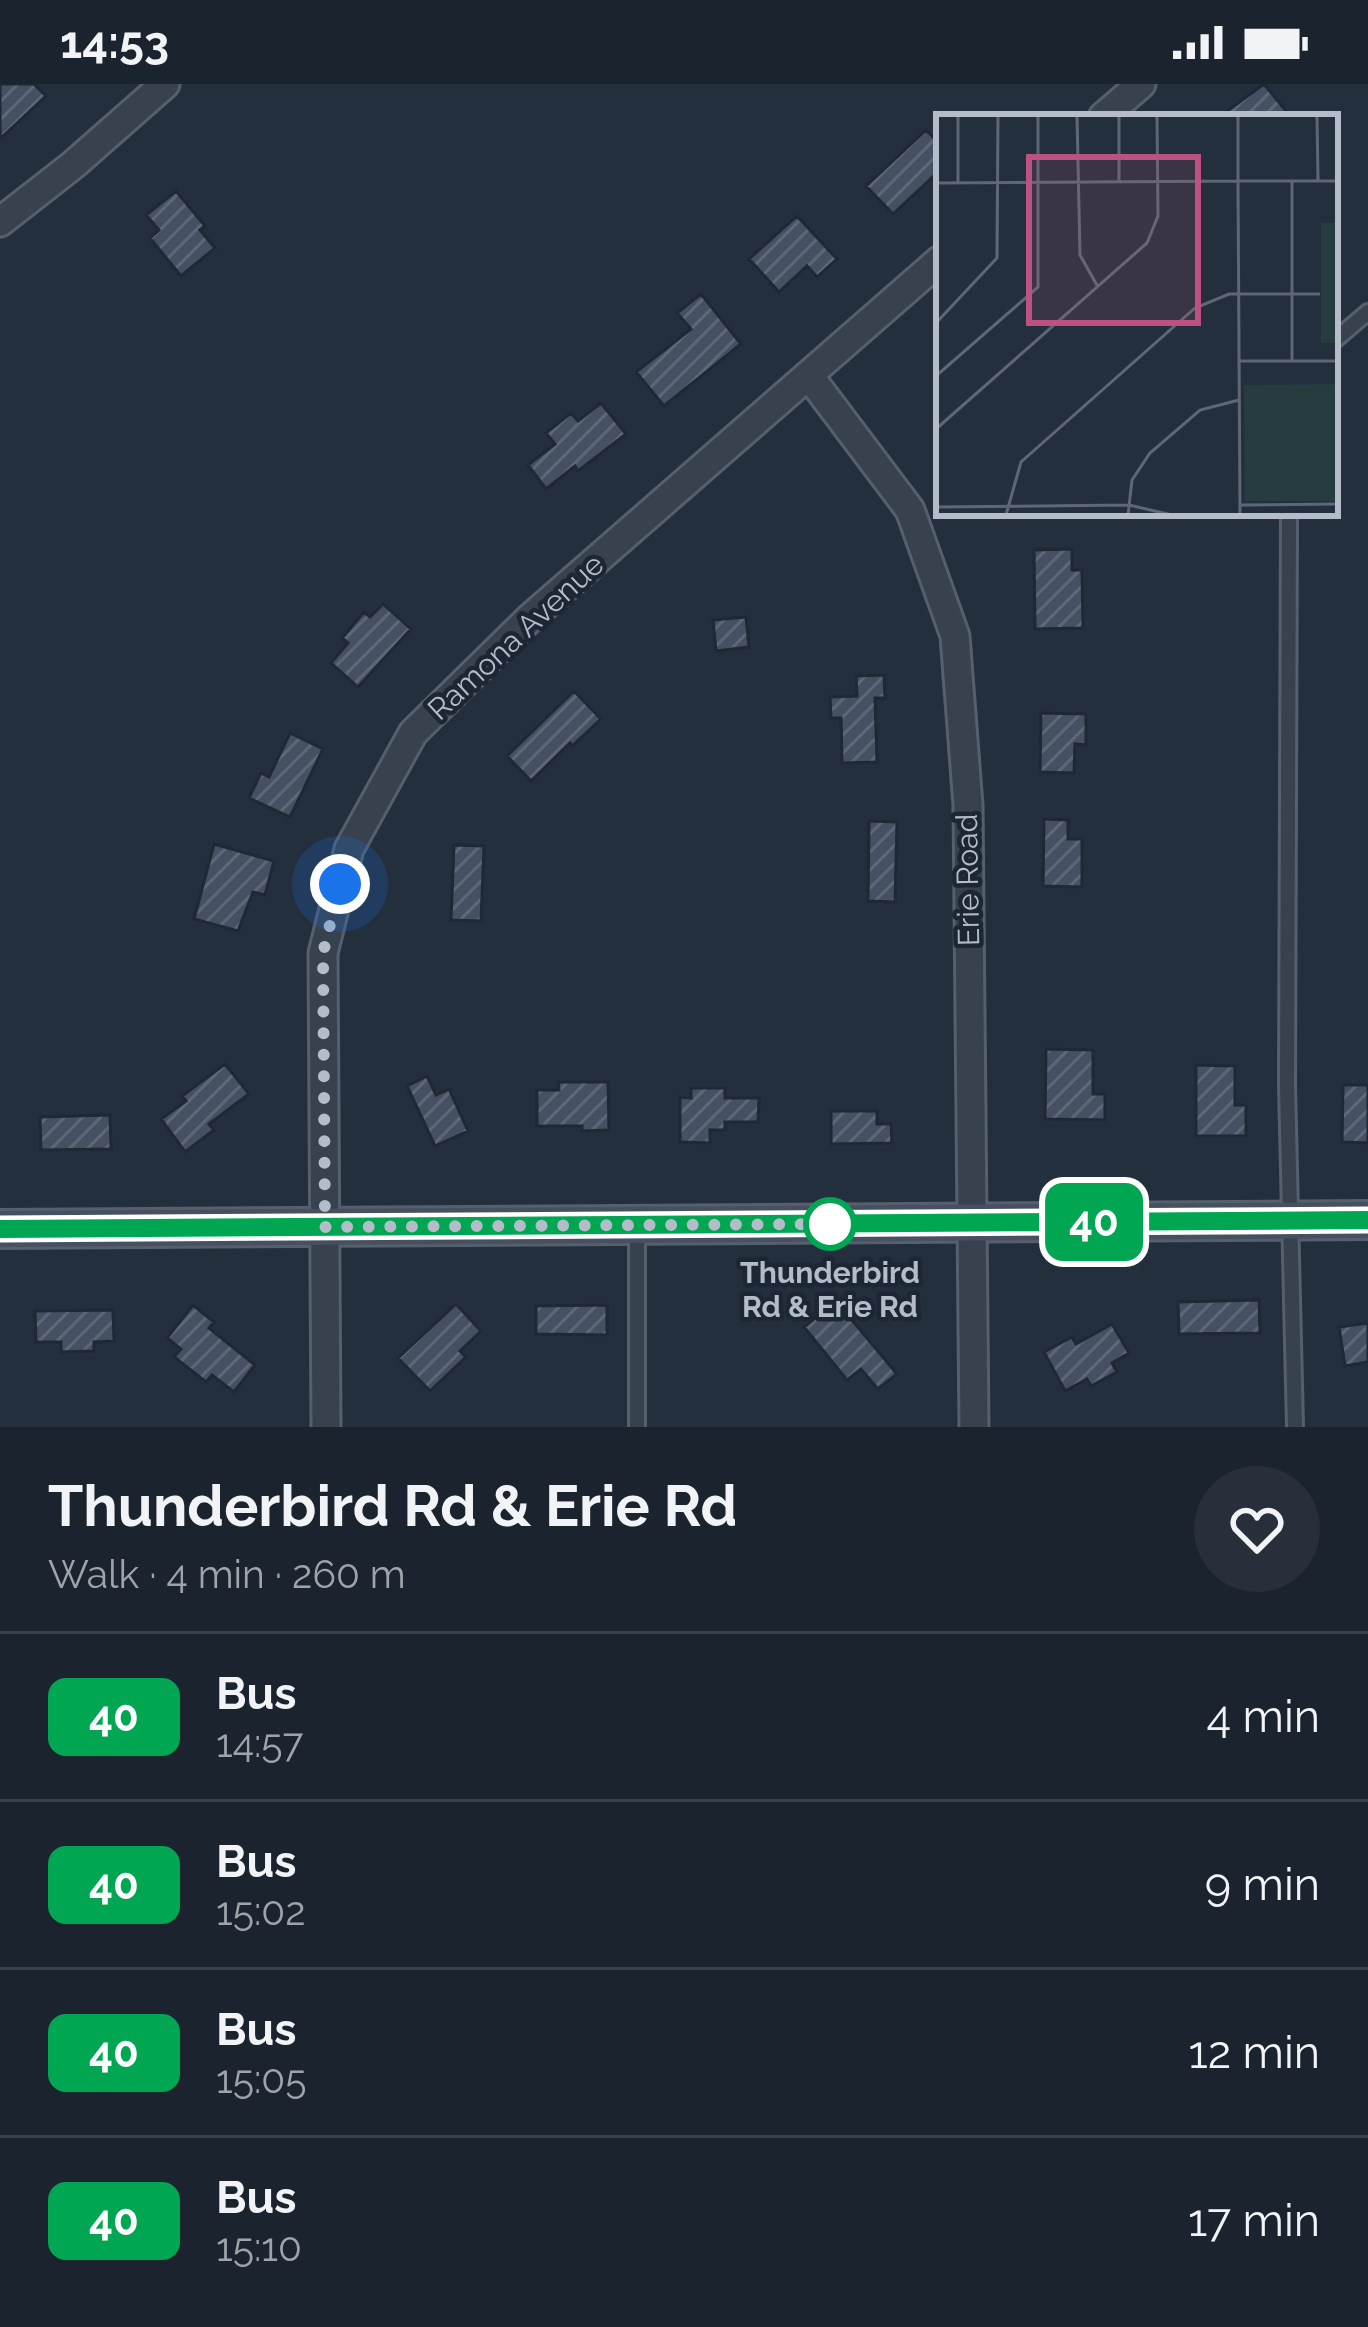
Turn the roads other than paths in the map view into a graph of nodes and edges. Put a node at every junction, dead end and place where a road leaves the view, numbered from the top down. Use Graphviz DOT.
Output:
graph roads {
  1 [pos="165,84"];
  2 [pos="1141,84"];
  3 [pos="1106,114"];
  4 [pos="0,222"];
  5 [pos="936,264"];
  6 [pos="1368,312"];
  7 [pos="1338,337"];
  8 [pos="809,376"];
  9 [pos="1289,516"];
  10 [pos="1291,1220"];
  11 [pos="1368,1220"];
  12 [pos="973,1222"];
  13 [pos="637,1225"];
  14 [pos="325,1227"];
  15 [pos="0,1229"];
  16 [pos="326,1427"];
  17 [pos="637,1427"];
  18 [pos="974,1427"];
  19 [pos="1295,1427"];
  1 -- 4 [label="street"];
  2 -- 3 [label="street"];
  5 -- 8 [label="street, Ramona Avenue"];
  6 -- 7 [label="lane"];
  8 -- 12 [label="street, Erie Road"];
  8 -- 14 [label="street, Ramona Avenue"];
  9 -- 10 [label="lane"];
  10 -- 11 [label="main road"];
  10 -- 12 [label="main road"];
  10 -- 19 [label="lane"];
  12 -- 13 [label="main road"];
  12 -- 18 [label="street, Erie Road"];
  13 -- 14 [label="main road"];
  13 -- 17 [label="lane"];
  14 -- 15 [label="main road"];
  14 -- 16 [label="street, Ramona Avenue"];
}
